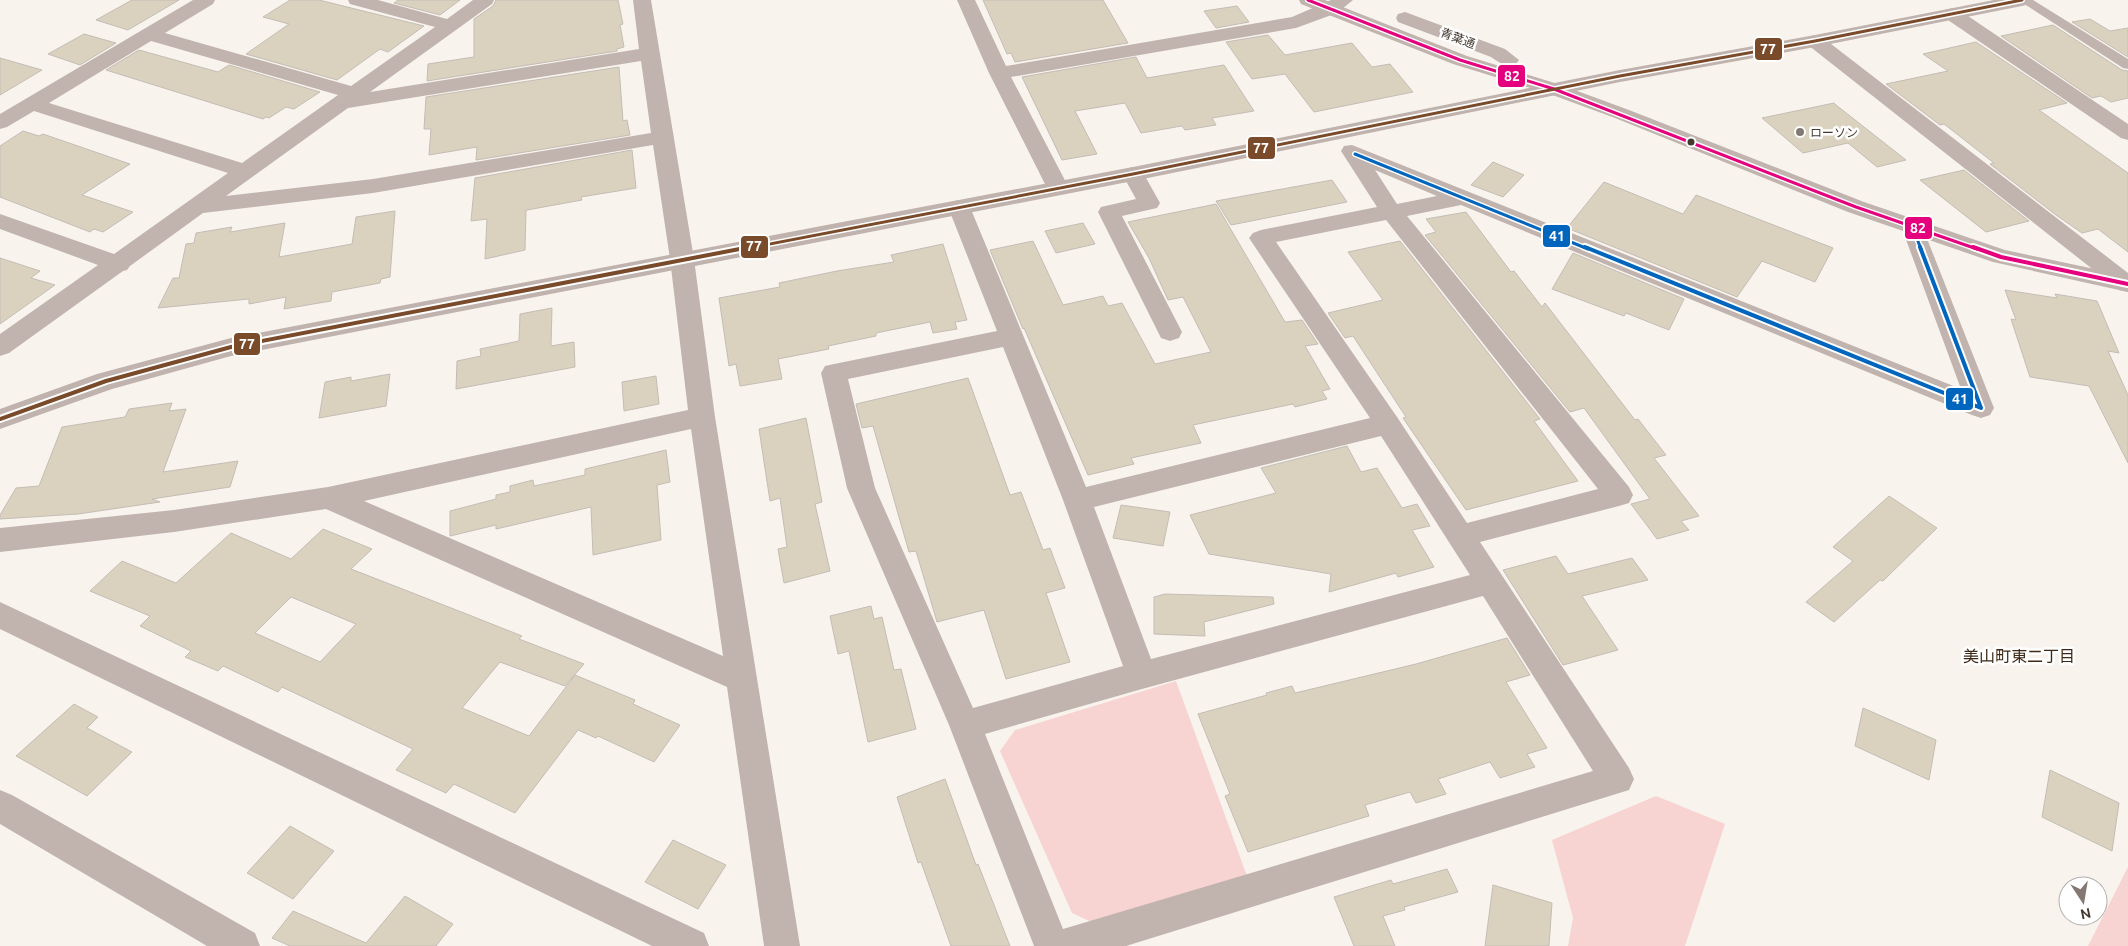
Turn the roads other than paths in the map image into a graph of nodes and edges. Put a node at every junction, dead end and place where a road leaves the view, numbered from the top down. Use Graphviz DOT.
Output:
graph roads {
  1 [pos="206,0"];
  2 [pos="356,0"];
  3 [pos="484,0"];
  4 [pos="642,0"];
  5 [pos="966,0"];
  6 [pos="1308,0"];
  7 [pos="1356,0"];
  8 [pos="2023,0"];
  9 [pos="1337,4"];
  10 [pos="1952,14"];
  11 [pos="450,25"];
  12 [pos="148,34"];
  13 [pos="1815,41"];
  14 [pos="651,52"];
  15 [pos="2128,65"];
  16 [pos="998,72"];
  17 [pos="1554,89"];
  18 [pos="348,99"];
  19 [pos="32,104"];
  20 [pos="0,123"];
  21 [pos="1338,132"];
  22 [pos="2128,134"];
  23 [pos="662,137"];
  24 [pos="1355,154"];
  25 [pos="246,172"];
  26 [pos="1133,174"];
  27 [pos="1058,188"];
  28 [pos="1461,198"];
  29 [pos="199,206"];
  30 [pos="959,207"];
  31 [pos="1391,211"];
  32 [pos="0,222"];
  33 [pos="1912,226"];
  34 [pos="682,259"];
  35 [pos="118,264"];
  36 [pos="2128,284"];
  37 [pos="1170,332"];
  38 [pos="1010,337"];
  39 [pos="0,347"];
  40 [pos="702,418"];
  41 [pos="0,419"];
  42 [pos="1388,424"];
  43 [pos="328,498"];
  44 [pos="1078,500"];
  45 [pos="1460,536"];
  46 [pos="0,540"];
  47 [pos="1491,582"];
  48 [pos="0,615"];
  49 [pos="1142,675"];
  50 [pos="742,678"];
  51 [pos="965,726"];
  52 [pos="0,806"];
  53 [pos="242,946"];
  54 [pos="691,946"];
  55 [pos="782,946"];
  56 [pos="1052,946"];
  57 [pos="1067,946"];
  1 -- 12 [label="street"];
  2 -- 11 [label="street"];
  3 -- 11 [label="street"];
  4 -- 14 [label="street"];
  5 -- 16 [label="street"];
  6 -- 9 [label="street, 青葉通"];
  7 -- 17 [label="street, 青葉通"];
  8 -- 10 [label="main road"];
  8 -- 15 [label="lane"];
  9 -- 16 [label="street"];
  9 -- 17 [label="street, 青葉通"];
  10 -- 13 [label="main road"];
  10 -- 22 [label="street"];
  11 -- 18 [label="street"];
  12 -- 18 [label="street"];
  12 -- 19 [label="street"];
  13 -- 17 [label="main road"];
  13 -- 36 [label="street"];
  14 -- 18 [label="street"];
  14 -- 23 [label="street"];
  16 -- 27 [label="street"];
  17 -- 21 [label="main road"];
  17 -- 33 [label="street, 青葉通"];
  18 -- 25 [label="street"];
  19 -- 20 [label="street"];
  19 -- 25 [label="street"];
  21 -- 24 [label="street"];
  21 -- 26 [label="main road"];
  23 -- 29 [label="street"];
  23 -- 34 [label="street"];
  24 -- 28 [label="street"];
  24 -- 31 [label="street"];
  25 -- 29 [label="street"];
  26 -- 27 [label="main road"];
  26 -- 37 [label="street"];
  27 -- 30 [label="main road"];
  28 -- 31 [label="street"];
  28 -- 33 [label="street"];
  29 -- 35 [label="street"];
  30 -- 34 [label="main road"];
  30 -- 38 [label="street"];
  31 -- 42 [label="street"];
  31 -- 45 [label="street"];
  32 -- 35 [label="street"];
  33 -- 36 [label="street, 青葉通"];
  34 -- 40 [label="street"];
  34 -- 41 [label="main road"];
  35 -- 39 [label="street"];
  38 -- 44 [label="street"];
  38 -- 51 [label="street"];
  40 -- 43 [label="street"];
  40 -- 50 [label="street"];
  42 -- 44 [label="street"];
  42 -- 45 [label="street"];
  43 -- 46 [label="street"];
  43 -- 50 [label="street"];
  44 -- 49 [label="street"];
  45 -- 47 [label="street"];
  47 -- 49 [label="street"];
  47 -- 57 [label="street"];
  48 -- 54 [label="street"];
  49 -- 51 [label="street"];
  50 -- 55 [label="street"];
  51 -- 56 [label="street"];
  52 -- 53 [label="street"];
}
